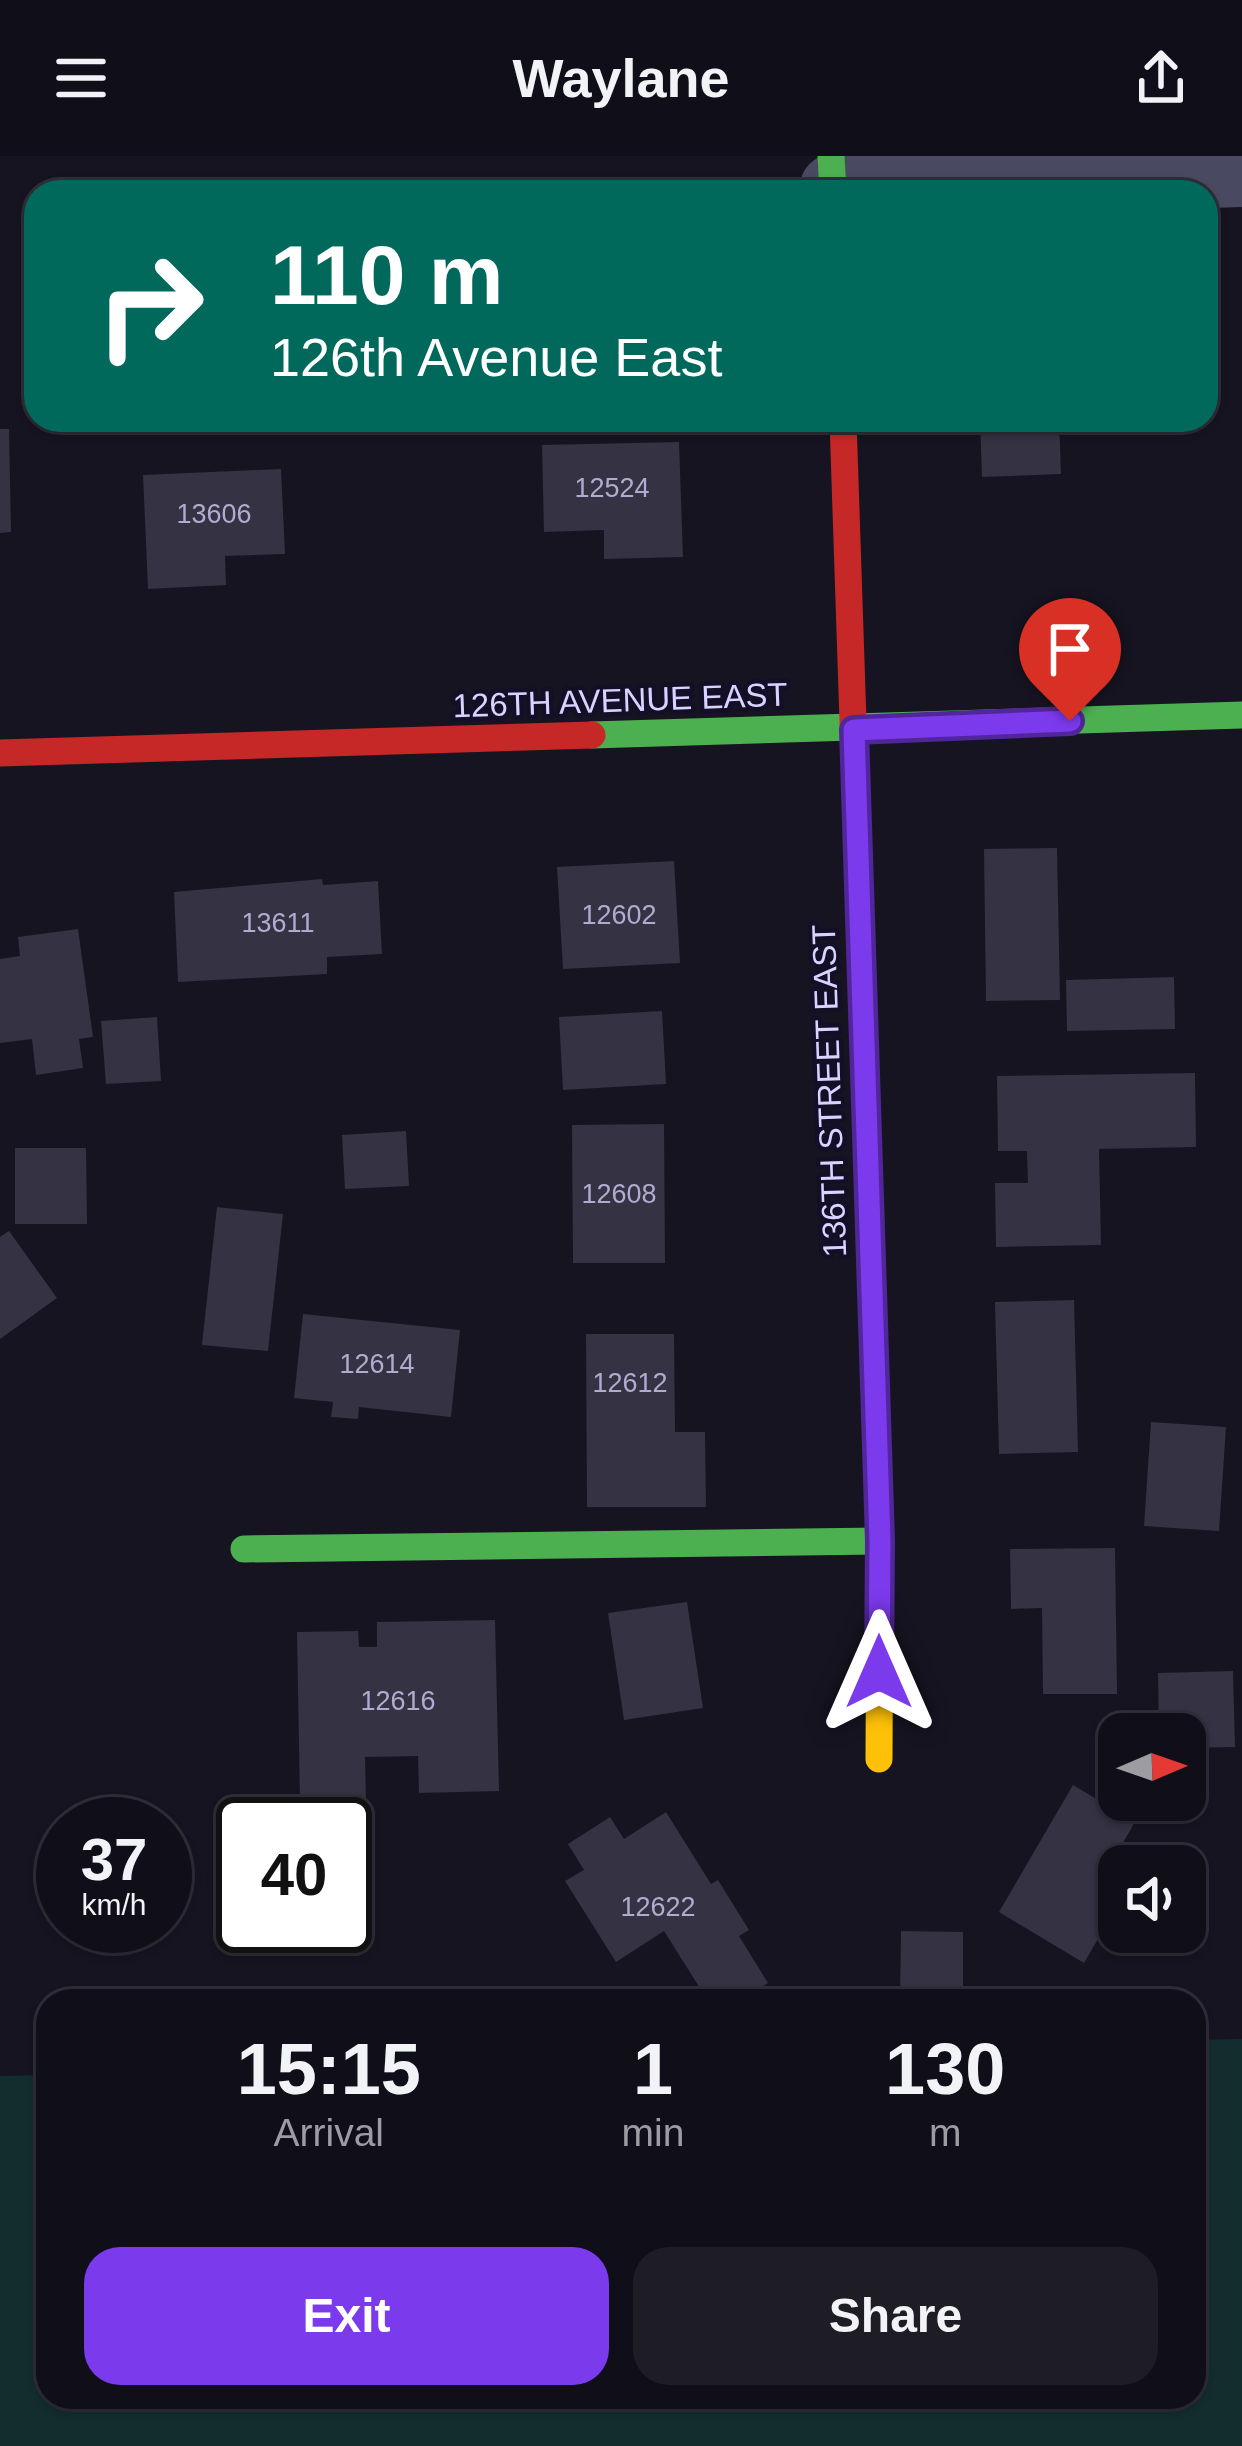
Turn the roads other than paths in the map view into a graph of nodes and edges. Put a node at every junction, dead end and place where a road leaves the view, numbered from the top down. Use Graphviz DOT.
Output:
graph roads {
  1 [pos="1242,174"];
  2 [pos="833,178"];
  3 [pos="843,432"];
  4 [pos="1242,715"];
  5 [pos="854,730"];
  6 [pos="0,754"];
  7 [pos="880,1541"];
  8 [pos="244,1549"];
  9 [pos="879,1759"];
  1 -- 2 [label="street"];
  3 -- 5 [label="street, 136TH STREET EAST"];
  4 -- 5 [label="street, 126TH AVENUE EAST"];
  5 -- 6 [label="street, 126TH AVENUE EAST"];
  5 -- 7 [label="street, 136TH STREET EAST"];
  7 -- 8 [label="street"];
  7 -- 9 [label="street, 136TH STREET EAST"];
}
